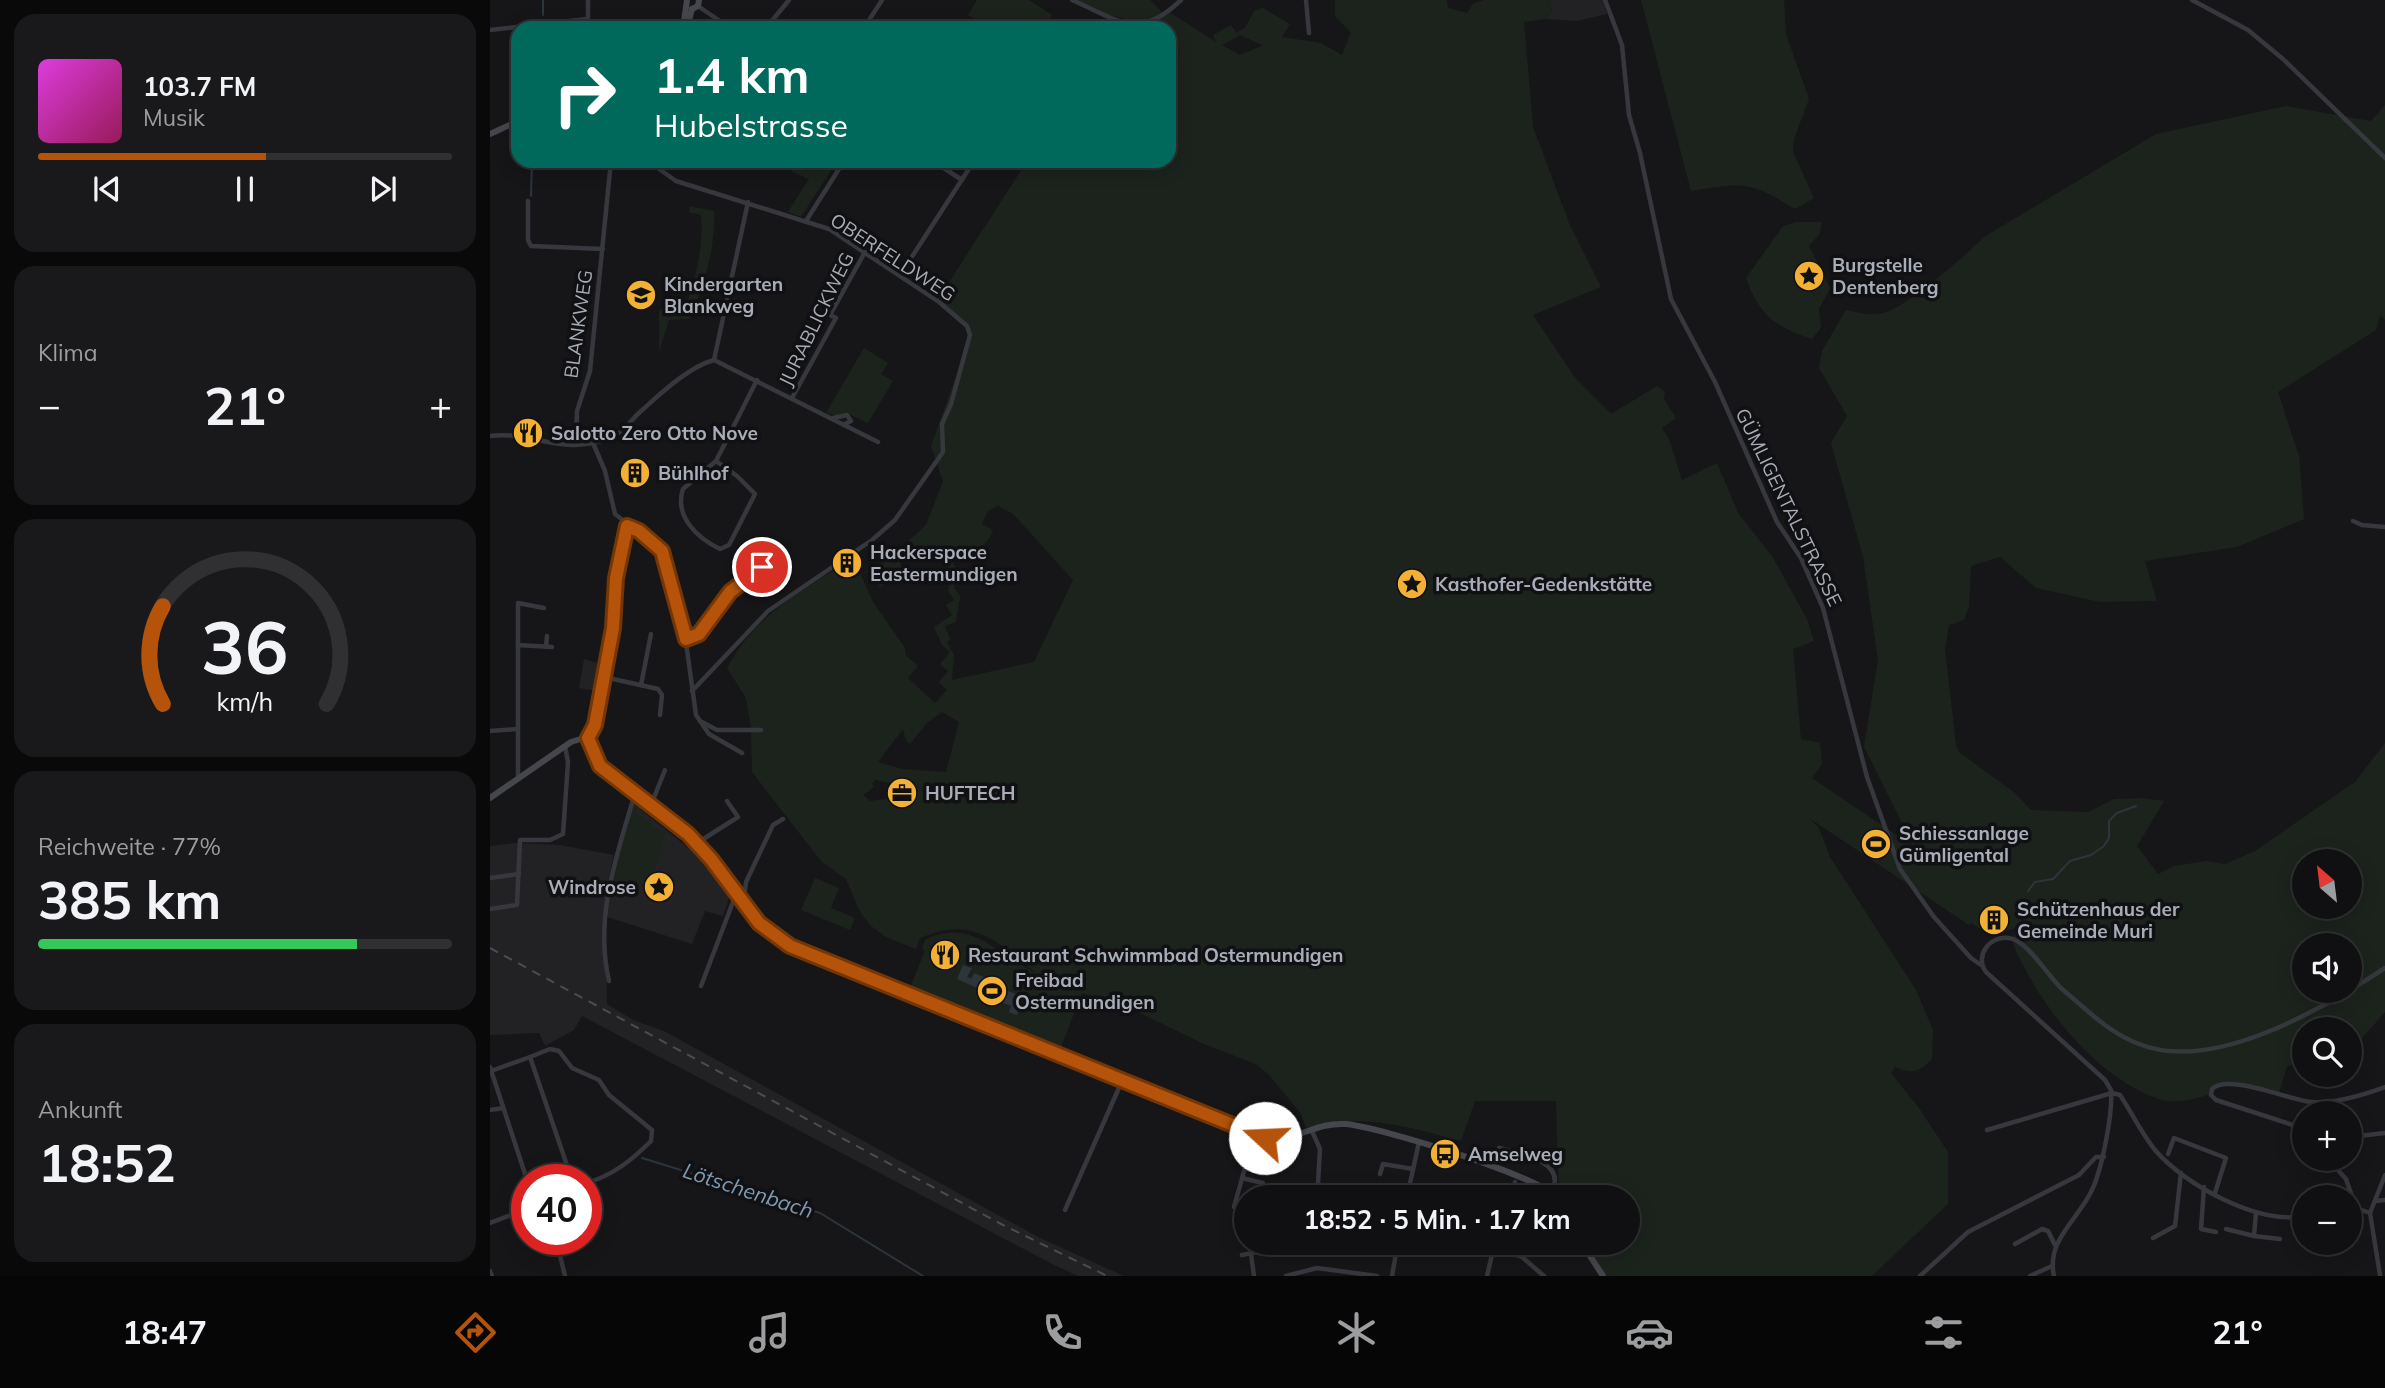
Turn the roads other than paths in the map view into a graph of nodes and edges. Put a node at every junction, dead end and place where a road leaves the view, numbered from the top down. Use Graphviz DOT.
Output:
graph roads {
  1 [pos="588,0"];
  2 [pos="789,0"];
  3 [pos="882,0"];
  4 [pos="1072,0"];
  5 [pos="1181,0"];
  6 [pos="1306,0"];
  7 [pos="1605,0"];
  8 [pos="2192,0"];
  9 [pos="693,4"];
  10 [pos="587,19"];
  11 [pos="569,21"];
  12 [pos="687,21"];
  13 [pos="719,21"];
  14 [pos="772,21"];
  15 [pos="868,21"];
  16 [pos="1121,21"];
  17 [pos="1153,21"];
  18 [pos="511,28"];
  19 [pos="490,30"];
  20 [pos="1309,33"];
  21 [pos="511,124"];
  22 [pos="490,134"];
  23 [pos="2385,158"];
  24 [pos="610,168"];
  25 [pos="658,168"];
  26 [pos="840,168"];
  27 [pos="944,168"];
  28 [pos="970,168"];
  29 [pos="962,180"];
  30 [pos="528,201"];
  31 [pos="748,202"];
  32 [pos="806,221"];
  33 [pos="603,249"];
  34 [pos="865,252"];
  35 [pos="904,269"];
  36 [pos="714,360"];
  37 [pos="757,380"];
  38 [pos="792,398"];
  39 [pos="833,418"];
  40 [pos="845,424"];
  41 [pos="490,436"];
  42 [pos="878,442"];
  43 [pos="593,443"];
  44 [pos="576,445"];
  45 [pos="716,461"];
  46 [pos="2353,521"];
  47 [pos="627,526"];
  48 [pos="2385,527"];
  49 [pos="777,555"];
  50 [pos="544,608"];
  51 [pos="650,634"];
  52 [pos="547,636"];
  53 [pos="686,639"];
  54 [pos="517,645"];
  55 [pos="690,671"];
  56 [pos="604,677"];
  57 [pos="706,677"];
  58 [pos="641,685"];
  59 [pos="692,691"];
  60 [pos="660,715"];
  61 [pos="699,720"];
  62 [pos="517,729"];
  63 [pos="761,730"];
  64 [pos="490,731"];
  65 [pos="588,738"];
  66 [pos="565,746"];
  67 [pos="742,753"];
  68 [pos="666,770"];
  69 [pos="518,779"];
  70 [pos="635,793"];
  71 [pos="490,798"];
  72 [pos="727,801"];
  73 [pos="651,805"];
  74 [pos="783,819"];
  75 [pos="697,843"];
  76 [pos="519,874"];
  77 [pos="490,878"];
  78 [pos="738,896"];
  79 [pos="490,909"];
  80 [pos="1981,965"];
  81 [pos="2385,968"];
  82 [pos="609,981"];
  83 [pos="701,986"];
  84 [pos="530,1057"];
  85 [pos="491,1069"];
  86 [pos="1122,1081"];
  87 [pos="2385,1087"];
  88 [pos="2112,1093"];
  89 [pos="2307,1101"];
  90 [pos="2315,1101"];
  91 [pos="503,1108"];
  92 [pos="490,1110"];
  93 [pos="1262,1125"];
  94 [pos="2292,1125"];
  95 [pos="1987,1130"];
  96 [pos="1312,1131"];
  97 [pos="2385,1133"];
  98 [pos="1256,1136"];
  99 [pos="2362,1136"];
  100 [pos="1419,1142"];
  101 [pos="1251,1150"];
  102 [pos="1271,1153"];
  103 [pos="2168,1154"];
  104 [pos="2104,1157"];
  105 [pos="522,1164"];
  106 [pos="567,1164"];
  107 [pos="1490,1166"];
  108 [pos="1413,1169"];
  109 [pos="2181,1173"];
  110 [pos="1380,1174"];
  111 [pos="2385,1175"];
  112 [pos="602,1178"];
  113 [pos="1242,1178"];
  114 [pos="1515,1182"];
  115 [pos="1263,1183"];
  116 [pos="1240,1185"];
  117 [pos="1320,1185"];
  118 [pos="1409,1185"];
  119 [pos="1514,1185"];
  120 [pos="1540,1185"];
  121 [pos="1555,1185"];
  122 [pos="2204,1187"];
  123 [pos="2215,1193"];
  124 [pos="2385,1200"];
  125 [pos="2375,1201"];
  126 [pos="2362,1209"];
  127 [pos="1065,1210"];
  128 [pos="2256,1213"];
  129 [pos="2370,1213"];
  130 [pos="511,1215"];
  131 [pos="2292,1217"];
  132 [pos="490,1223"];
  133 [pos="2226,1229"];
  134 [pos="2216,1232"];
  135 [pos="2254,1236"];
  136 [pos="2154,1238"];
  137 [pos="2280,1239"];
  138 [pos="2015,1244"];
  139 [pos="2056,1245"];
  140 [pos="560,1255"];
  141 [pos="1251,1255"];
  142 [pos="1396,1255"];
  143 [pos="1492,1255"];
  144 [pos="1517,1255"];
  145 [pos="1589,1255"];
  146 [pos="2052,1266"];
  147 [pos="490,1271"];
  148 [pos="1305,1273"];
  149 [pos="1332,1273"];
  150 [pos="2380,1274"];
  151 [pos="492,1276"];
  152 [pos="565,1276"];
  153 [pos="1254,1276"];
  154 [pos="1286,1276"];
  155 [pos="1377,1276"];
  156 [pos="1392,1276"];
  157 [pos="1487,1276"];
  158 [pos="1544,1276"];
  159 [pos="1603,1276"];
  160 [pos="1920,1276"];
  161 [pos="2030,1276"];
  162 [pos="2054,1276"];
  1 -- 10 [label="street"];
  2 -- 14 [label="street"];
  3 -- 15 [label="street"];
  4 -- 16 [label="street"];
  5 -- 17 [label="street"];
  6 -- 20 [label="street"];
  7 -- 80 [label="street, GÜMLIGENTALSTRASSE"];
  8 -- 23 [label="street"];
  9 -- 12 [label="street"];
  9 -- 13 [label="street"];
  10 -- 11 [label="street"];
  18 -- 19 [label="street"];
  21 -- 22 [label="street"];
  24 -- 33 [label="street, BLANKWEG"];
  25 -- 31 [label="street, OBERFELDWEG"];
  26 -- 32 [label="street"];
  27 -- 29 [label="street"];
  28 -- 29 [label="street"];
  29 -- 35 [label="street"];
  30 -- 33 [label="street, BLANKWEG"];
  31 -- 32 [label="street, OBERFELDWEG"];
  31 -- 36 [label="street"];
  32 -- 34 [label="street, OBERFELDWEG"];
  33 -- 44 [label="street, BLANKWEG"];
  34 -- 38 [label="street, JURABLICKWEG"];
  34 -- 57 [label="street, OBERFELDWEG"];
  36 -- 37 [label="street"];
  36 -- 43 [label="street"];
  37 -- 38 [label="street"];
  37 -- 45 [label="street"];
  38 -- 39 [label="street"];
  39 -- 40 [label="street"];
  39 -- 40 [label="street"];
  40 -- 42 [label="street"];
  41 -- 44 [label="street"];
  43 -- 44 [label="street"];
  43 -- 47 [label="street"];
  45 -- 45 [label="street"];
  46 -- 48 [label="street"];
  47 -- 53 [label="street"];
  47 -- 56 [label="street"];
  49 -- 53 [label="street"];
  50 -- 54 [label="street"];
  51 -- 58 [label="street"];
  52 -- 54 [label="street"];
  53 -- 55 [label="street"];
  54 -- 62 [label="street"];
  55 -- 57 [label="street"];
  55 -- 59 [label="street"];
  56 -- 58 [label="street"];
  56 -- 65 [label="street"];
  57 -- 59 [label="street"];
  58 -- 60 [label="street"];
  59 -- 61 [label="street"];
  61 -- 63 [label="street"];
  61 -- 67 [label="street"];
  62 -- 64 [label="street"];
  62 -- 69 [label="street"];
  65 -- 66 [label="street"];
  65 -- 70 [label="street"];
  66 -- 69 [label="street"];
  66 -- 76 [label="street"];
  68 -- 73 [label="street"];
  69 -- 71 [label="street"];
  70 -- 73 [label="street"];
  70 -- 82 [label="street"];
  72 -- 75 [label="street"];
  73 -- 75 [label="street"];
  74 -- 78 [label="street"];
  75 -- 78 [label="street"];
  76 -- 77 [label="street"];
  76 -- 79 [label="street"];
  78 -- 83 [label="street"];
  78 -- 86 [label="street"];
  80 -- 81 [label="street"];
  80 -- 88 [label="street, GÜMLIGENTALSTRASSE"];
  84 -- 85 [label="street"];
  84 -- 106 [label="street"];
  84 -- 112 [label="street"];
  85 -- 91 [label="street"];
  86 -- 98 [label="street"];
  86 -- 127 [label="street"];
  87 -- 90 [label="street"];
  88 -- 95 [label="street"];
  88 -- 104 [label="street"];
  88 -- 109 [label="street, GÜMLIGENTALSTRASSE"];
  89 -- 94 [label="street"];
  91 -- 92 [label="street"];
  91 -- 105 [label="street"];
  93 -- 98 [label="street"];
  96 -- 98 [label="street"];
  96 -- 100 [label="street"];
  96 -- 117 [label="street"];
  97 -- 99 [label="street"];
  98 -- 101 [label="street"];
  100 -- 107 [label="street"];
  100 -- 108 [label="street"];
  101 -- 102 [label="street"];
  101 -- 113 [label="street"];
  103 -- 123 [label="street"];
  104 -- 139 [label="street"];
  104 -- 160 [label="street"];
  107 -- 120 [label="street"];
  107 -- 121 [label="street"];
  108 -- 110 [label="street"];
  108 -- 118 [label="street"];
  109 -- 122 [label="street, GÜMLIGENTALSTRASSE"];
  109 -- 136 [label="street"];
  111 -- 125 [label="street"];
  113 -- 115 [label="street"];
  113 -- 116 [label="street"];
  114 -- 119 [label="street"];
  122 -- 123 [label="street, GÜMLIGENTALSTRASSE"];
  122 -- 134 [label="street"];
  123 -- 128 [label="street, GÜMLIGENTALSTRASSE"];
  124 -- 125 [label="street"];
  125 -- 129 [label="street"];
  126 -- 129 [label="street"];
  128 -- 131 [label="street, GÜMLIGENTALSTRASSE"];
  128 -- 135 [label="street"];
  129 -- 150 [label="street"];
  130 -- 132 [label="street"];
  133 -- 135 [label="street"];
  135 -- 137 [label="street"];
  138 -- 139 [label="street"];
  139 -- 146 [label="street"];
  140 -- 152 [label="street"];
  141 -- 153 [label="street"];
  142 -- 156 [label="street"];
  143 -- 157 [label="street"];
  144 -- 158 [label="street"];
  145 -- 159 [label="street"];
  146 -- 161 [label="street"];
  146 -- 162 [label="street"];
  147 -- 151 [label="street"];
  148 -- 149 [label="street"];
  148 -- 154 [label="street"];
  149 -- 155 [label="street"];
}
